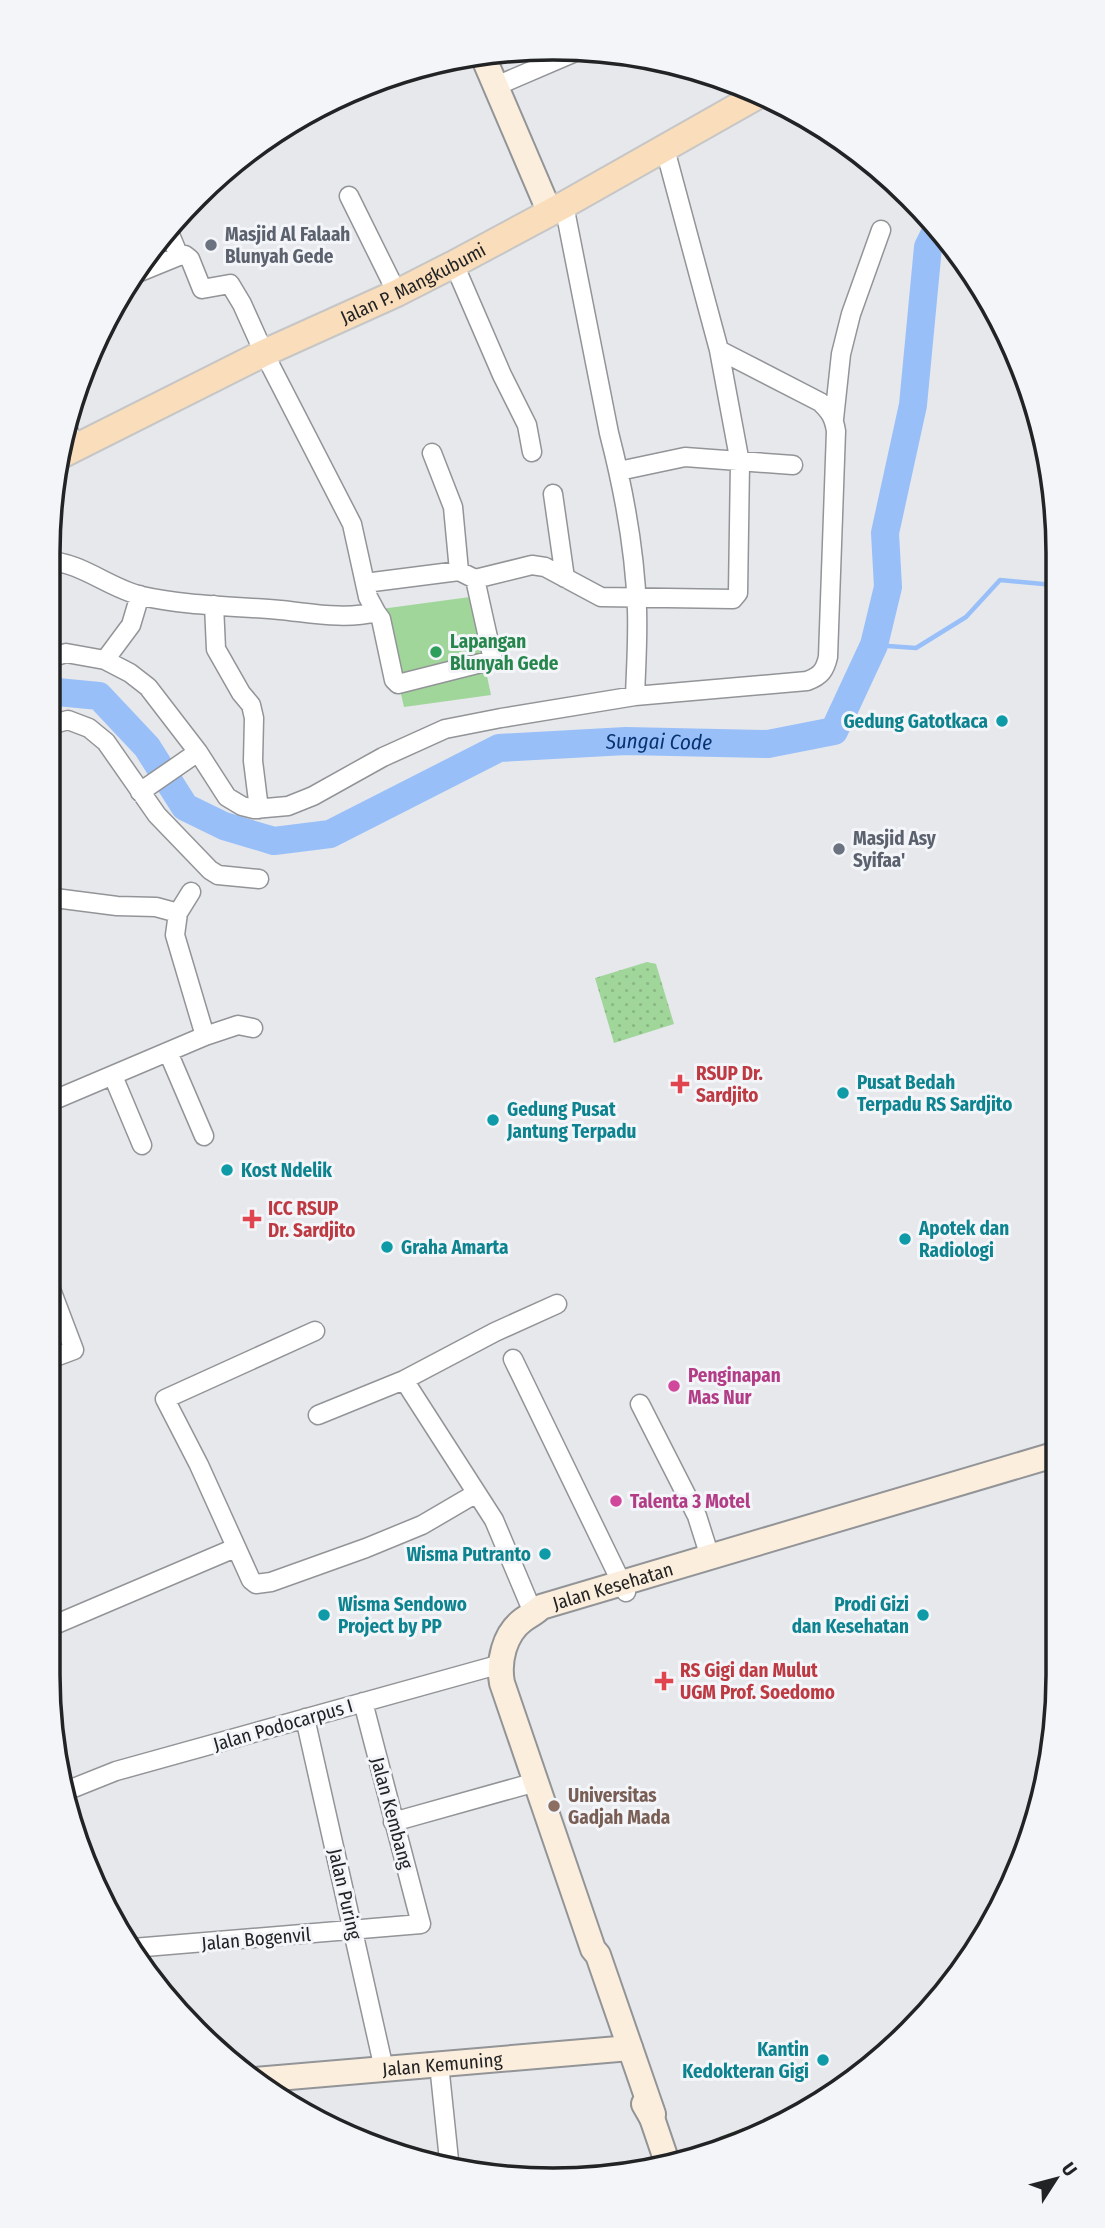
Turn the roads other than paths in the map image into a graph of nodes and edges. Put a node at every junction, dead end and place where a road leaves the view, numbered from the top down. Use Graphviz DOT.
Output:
graph roads {
  1 [pos="556,60"];
  2 [pos="486,64"];
  3 [pos="496,86"];
  4 [pos="746,99"];
  5 [pos="665,149"];
  6 [pos="349,196"];
  7 [pos="557,209"];
  8 [pos="881,230"];
  9 [pos="171,240"];
  10 [pos="179,256"];
  11 [pos="454,264"];
  12 [pos="151,268"];
  13 [pos="397,293"];
  14 [pos="719,350"];
  15 [pos="264,352"];
  16 [pos="834,419"];
  17 [pos="73,440"];
  18 [pos="532,452"];
  19 [pos="432,453"];
  20 [pos="740,463"];
  21 [pos="793,465"];
  22 [pos="619,471"];
  23 [pos="553,494"];
  24 [pos="60,561"];
  25 [pos="467,575"];
  26 [pos="565,578"];
  27 [pos="365,583"];
  28 [pos="140,595"];
  29 [pos="636,597"];
  30 [pos="214,605"];
  31 [pos="376,612"];
  32 [pos="60,655"];
  33 [pos="105,660"];
  34 [pos="635,696"];
  35 [pos="60,722"];
  36 [pos="193,755"];
  37 [pos="144,789"];
  38 [pos="259,809"];
  39 [pos="259,879"];
  40 [pos="191,892"];
  41 [pos="60,899"];
  42 [pos="178,913"];
  43 [pos="253,1028"];
  44 [pos="205,1036"];
  45 [pos="168,1052"];
  46 [pos="113,1076"];
  47 [pos="60,1098"];
  48 [pos="204,1136"];
  49 [pos="142,1145"];
  50 [pos="557,1304"];
  51 [pos="60,1313"];
  52 [pos="315,1331"];
  53 [pos="60,1355"];
  54 [pos="513,1359"];
  55 [pos="404,1380"];
  56 [pos="640,1404"];
  57 [pos="318,1415"];
  58 [pos="1046,1458"];
  59 [pos="1046,1469"];
  60 [pos="475,1493"];
  61 [pos="889,1509"];
  62 [pos="803,1535"];
  63 [pos="235,1548"];
  64 [pos="710,1556"];
  65 [pos="661,1577"];
  66 [pos="623,1588"];
  67 [pos="534,1615"];
  68 [pos="60,1620"];
  69 [pos="501,1664"];
  70 [pos="363,1702"];
  71 [pos="305,1718"];
  72 [pos="536,1782"];
  73 [pos="73,1788"];
  74 [pos="393,1822"];
  75 [pos="421,1924"];
  76 [pos="354,1931"];
  77 [pos="142,1947"];
  78 [pos="627,2048"];
  79 [pos="439,2064"];
  80 [pos="384,2069"];
  81 [pos="270,2079"];
  82 [pos="665,2155"];
  83 [pos="449,2157"];
  1 -- 3 [label="street"];
  2 -- 3 [label="street"];
  3 -- 7 [label="street"];
  4 -- 5 [label="main road, Jalan P. Mangkubumi"];
  5 -- 7 [label="main road, Jalan P. Mangkubumi"];
  5 -- 14 [label="street"];
  6 -- 13 [label="street"];
  7 -- 11 [label="main road, Jalan P. Mangkubumi"];
  7 -- 22 [label="street"];
  8 -- 16 [label="street"];
  9 -- 10 [label="street"];
  10 -- 12 [label="street"];
  10 -- 15 [label="street"];
  11 -- 13 [label="main road, Jalan P. Mangkubumi"];
  11 -- 18 [label="street"];
  13 -- 15 [label="main road, Jalan P. Mangkubumi"];
  14 -- 16 [label="street"];
  14 -- 20 [label="street"];
  15 -- 17 [label="main road, Jalan P. Mangkubumi"];
  15 -- 27 [label="street"];
  16 -- 34 [label="street"];
  19 -- 25 [label="street"];
  20 -- 21 [label="street"];
  20 -- 22 [label="street"];
  20 -- 29 [label="street"];
  22 -- 29 [label="street"];
  23 -- 26 [label="street"];
  24 -- 28 [label="street"];
  25 -- 26 [label="street"];
  25 -- 27 [label="street"];
  25 -- 31 [label="street"];
  26 -- 29 [label="street"];
  27 -- 31 [label="street"];
  28 -- 30 [label="street"];
  28 -- 33 [label="street"];
  29 -- 34 [label="street"];
  30 -- 31 [label="street"];
  30 -- 38 [label="street"];
  32 -- 33 [label="street"];
  33 -- 36 [label="street"];
  34 -- 38 [label="street"];
  35 -- 37 [label="street"];
  36 -- 37 [label="street"];
  36 -- 38 [label="street"];
  37 -- 39 [label="street"];
  40 -- 42 [label="street"];
  41 -- 42 [label="street"];
  42 -- 44 [label="street"];
  43 -- 44 [label="street"];
  44 -- 45 [label="street"];
  45 -- 46 [label="street"];
  45 -- 48 [label="street"];
  46 -- 47 [label="street"];
  46 -- 49 [label="street"];
  50 -- 55 [label="street"];
  51 -- 53 [label="street"];
  52 -- 63 [label="street"];
  54 -- 66 [label="street"];
  55 -- 57 [label="street"];
  55 -- 60 [label="street"];
  56 -- 64 [label="street"];
  58 -- 61 [label="street, Jalan Kesehatan"];
  59 -- 61 [label="street, Jalan Kesehatan"];
  60 -- 63 [label="street"];
  60 -- 67 [label="street"];
  61 -- 62 [label="street, Jalan Kesehatan"];
  62 -- 64 [label="street, Jalan Kesehatan"];
  62 -- 65 [label="street, Jalan Kesehatan"];
  63 -- 68 [label="street"];
  64 -- 65 [label="street, Jalan Kesehatan"];
  65 -- 66 [label="street, Jalan Kesehatan"];
  66 -- 67 [label="street, Jalan Kesehatan"];
  67 -- 69 [label="street, Jalan Kesehatan"];
  69 -- 70 [label="street, Jalan Podocarpus I"];
  69 -- 72 [label="street"];
  70 -- 71 [label="street, Jalan Podocarpus I"];
  70 -- 74 [label="street, Jalan Kembang"];
  71 -- 73 [label="street, Jalan Podocarpus I"];
  71 -- 76 [label="street, Jalan Puring"];
  72 -- 74 [label="street"];
  72 -- 78 [label="street"];
  74 -- 75 [label="street, Jalan Kembang"];
  75 -- 76 [label="street, Jalan Bogenvil"];
  76 -- 77 [label="street, Jalan Bogenvil"];
  76 -- 80 [label="street, Jalan Puring"];
  78 -- 79 [label="street, Jalan Kemuning"];
  78 -- 82 [label="street"];
  79 -- 80 [label="street, Jalan Kemuning"];
  79 -- 83 [label="street"];
  80 -- 81 [label="street, Jalan Kemuning"];
}
